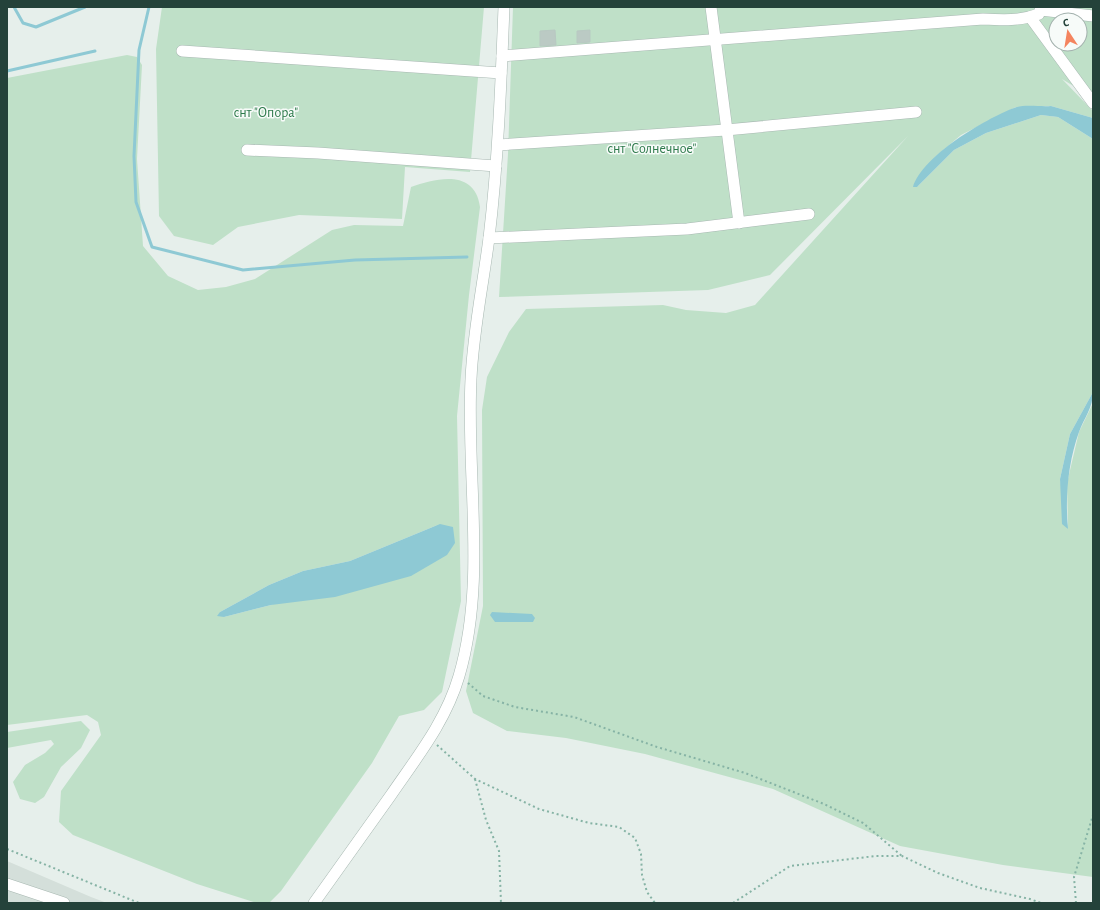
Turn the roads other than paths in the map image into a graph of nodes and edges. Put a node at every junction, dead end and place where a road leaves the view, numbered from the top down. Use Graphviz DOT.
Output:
graph roads {
  1 [pos="504,7"];
  2 [pos="711,7"];
  3 [pos="1041,8"];
  4 [pos="1093,16"];
  5 [pos="1030,17"];
  6 [pos="714,41"];
  7 [pos="182,51"];
  8 [pos="502,56"];
  9 [pos="501,73"];
  10 [pos="1093,103"];
  11 [pos="916,112"];
  12 [pos="726,130"];
  13 [pos="498,145"];
  14 [pos="247,150"];
  15 [pos="496,166"];
  16 [pos="809,214"];
  17 [pos="739,224"];
  18 [pos="489,238"];
  19 [pos="7,884"];
  20 [pos="64,903"];
  21 [pos="314,903"];
  1 -- 8 [label="street"];
  2 -- 6 [label="street"];
  3 -- 4 [label="street"];
  3 -- 5 [label="street"];
  5 -- 6 [label="street"];
  5 -- 10 [label="street"];
  6 -- 8 [label="street"];
  6 -- 12 [label="street"];
  7 -- 9 [label="street"];
  8 -- 9 [label="street"];
  9 -- 13 [label="street"];
  11 -- 12 [label="street"];
  12 -- 13 [label="street"];
  12 -- 17 [label="street"];
  13 -- 15 [label="street"];
  14 -- 15 [label="street"];
  15 -- 18 [label="street"];
  16 -- 17 [label="street"];
  17 -- 18 [label="street"];
  18 -- 21 [label="street"];
  19 -- 20 [label="street"];
}
